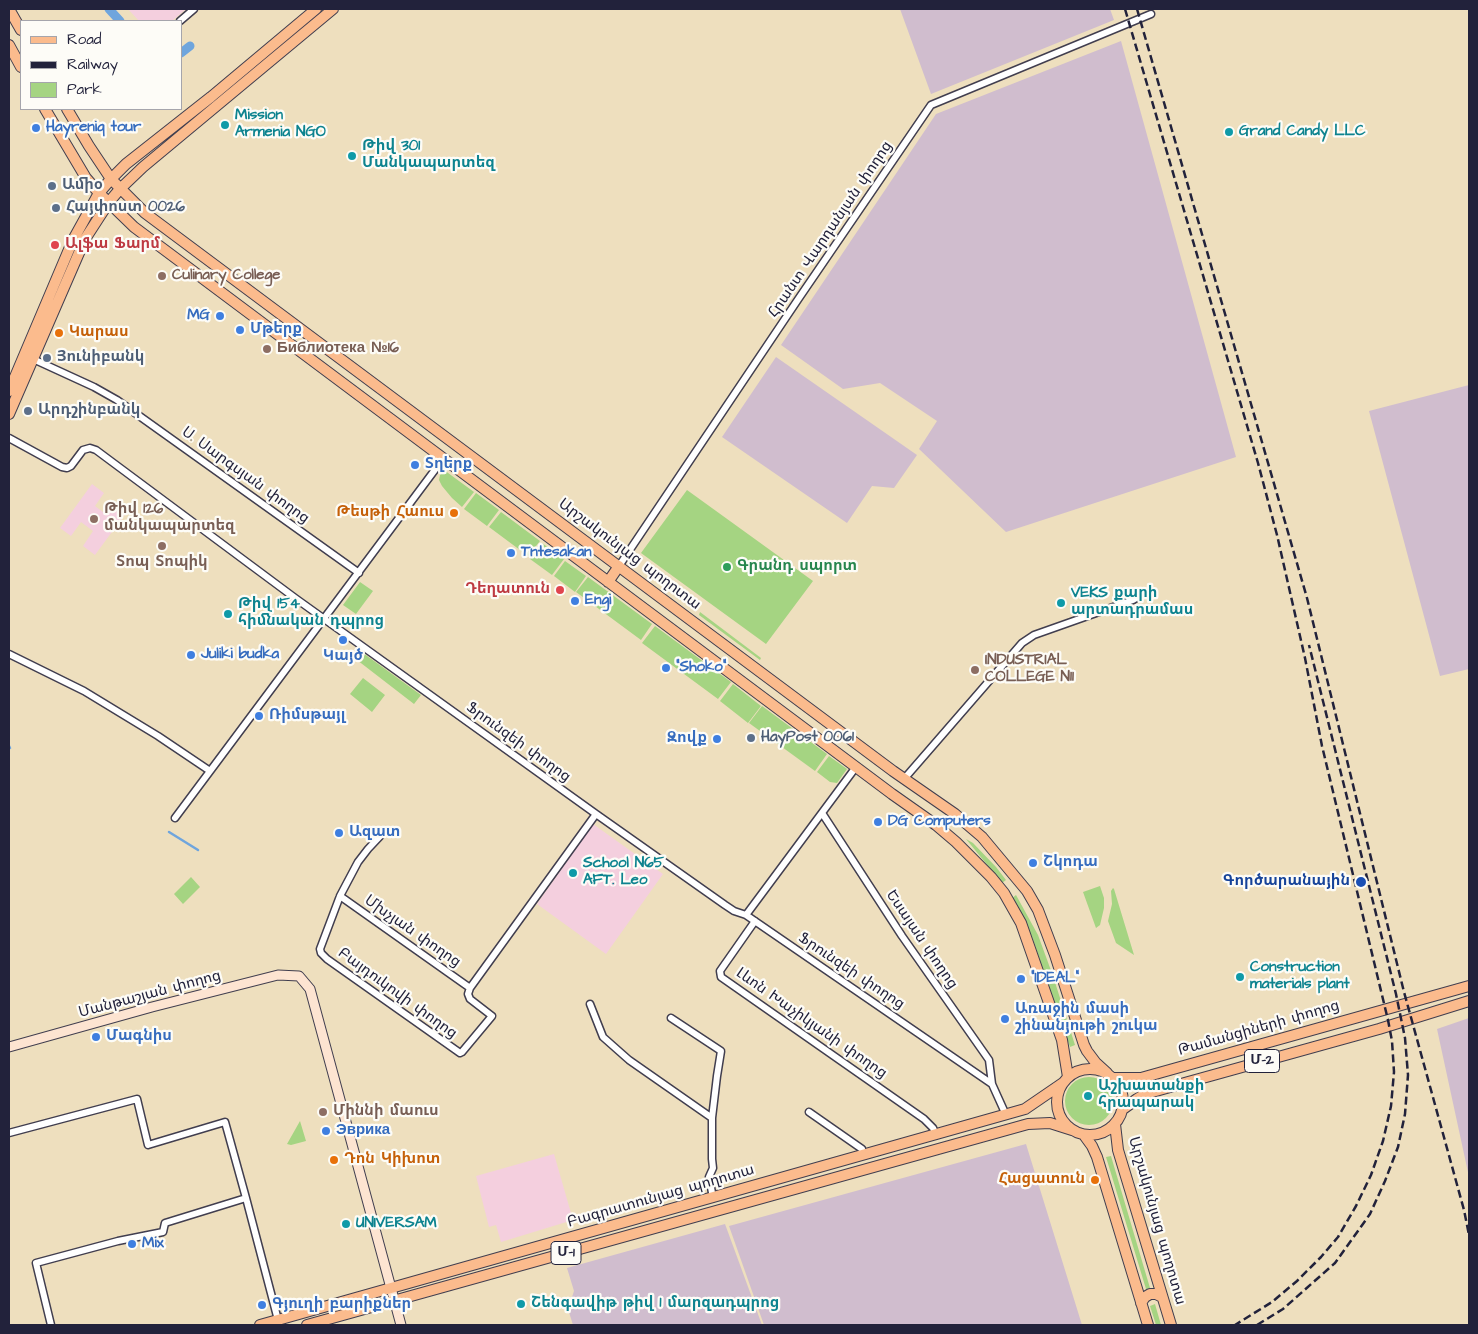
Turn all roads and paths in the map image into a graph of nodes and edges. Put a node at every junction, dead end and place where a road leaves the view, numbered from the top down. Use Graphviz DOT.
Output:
graph roads {
  1 [pos="9,9"];
  2 [pos="194,9"];
  3 [pos="316,9"];
  4 [pos="333,9"];
  5 [pos="1150,14"];
  6 [pos="181,20"];
  7 [pos="20,28"];
  8 [pos="9,45"];
  9 [pos="20,65"];
  10 [pos="46,110"];
  11 [pos="68,110"];
  12 [pos="111,179"];
  13 [pos="120,189"];
  14 [pos="100,193"];
  15 [pos="109,202"];
  16 [pos="298,327"];
  17 [pos="286,341"];
  18 [pos="320,344"];
  19 [pos="33,359"];
  20 [pos="311,360"];
  21 [pos="13,370"];
  22 [pos="9,391"];
  23 [pos="9,414"];
  24 [pos="9,438"];
  25 [pos="443,459"];
  26 [pos="619,566"];
  27 [pos="359,573"];
  28 [pos="608,582"];
  29 [pos="1140,596"];
  30 [pos="325,618"];
  31 [pos="9,654"];
  32 [pos="856,767"];
  33 [pos="210,771"];
  34 [pos="904,779"];
  35 [pos="892,794"];
  36 [pos="822,813"];
  37 [pos="596,814"];
  38 [pos="175,818"];
  39 [pos="384,832"];
  40 [pos="1022,883"];
  41 [pos="1004,893"];
  42 [pos="340,896"];
  43 [pos="746,915"];
  44 [pos="755,922"];
  45 [pos="1469,986"];
  46 [pos="470,988"];
  47 [pos="1469,1001"];
  48 [pos="590,1004"];
  49 [pos="671,1018"];
  50 [pos="9,1047"];
  51 [pos="1111,1076"];
  52 [pos="1065,1080"];
  53 [pos="992,1084"];
  54 [pos="1123,1109"];
  55 [pos="810,1112"];
  56 [pos="1006,1115"];
  57 [pos="712,1118"];
  58 [pos="1115,1124"];
  59 [pos="1072,1130"];
  60 [pos="9,1133"];
  61 [pos="936,1135"];
  62 [pos="1084,1135"];
  63 [pos="863,1156"];
  64 [pos="246,1198"];
  65 [pos="713,1198"];
  66 [pos="392,1289"];
  67 [pos="1162,1296"];
  68 [pos="395,1301"];
  69 [pos="1141,1303"];
  70 [pos="278,1320"];
  71 [pos="52,1325"];
  72 [pos="260,1325"];
  73 [pos="307,1325"];
  74 [pos="401,1325"];
  75 [pos="1148,1325"];
  76 [pos="1171,1325"];
  1 -- 7 [label="main road"];
  2 -- 6 [label="street"];
  3 -- 12 [label="main road"];
  4 -- 13 [label="main road"];
  5 -- 26 [label="street, Հրանտ Վարդանյան փողոց"];
  8 -- 9 [label="main road"];
  10 -- 14 [label="main road"];
  11 -- 12 [label="main road, Արշակունյաց պողոտա"];
  12 -- 13 [label="main road, Արշակունյաց պողոտա"];
  12 -- 14 [label="main road"];
  13 -- 15 [label="main road"];
  13 -- 16 [label="main road, Արշակունյաց պողոտա"];
  14 -- 15 [label="main road"];
  14 -- 21 [label="main road"];
  15 -- 17 [label="main road"];
  15 -- 19 [label="main road"];
  16 -- 17 [label="main road"];
  16 -- 18 [label="main road, Արշակունյաց պողոտա"];
  17 -- 20 [label="main road"];
  18 -- 20 [label="main road"];
  18 -- 26 [label="main road, Արշակունյաց պողոտա"];
  19 -- 23 [label="main road"];
  19 -- 27 [label="street, Ս. Սարգսյան փողոց"];
  20 -- 25 [label="main road"];
  21 -- 22 [label="main road"];
  24 -- 30 [label="street, Ֆրունզեի փողոց"];
  25 -- 27 [label="street"];
  25 -- 28 [label="main road"];
  26 -- 28 [label="main road"];
  26 -- 34 [label="main road, Արշակունյաց պողոտա"];
  27 -- 30 [label="street"];
  28 -- 32 [label="main road"];
  29 -- 34 [label="street"];
  30 -- 33 [label="street"];
  30 -- 37 [label="street, Ֆրունզեի փողոց"];
  31 -- 33 [label="street"];
  32 -- 35 [label="main road"];
  32 -- 36 [label="street"];
  33 -- 38 [label="street"];
  34 -- 35 [label="main road"];
  34 -- 40 [label="main road, Արշակունյաց պողոտա"];
  35 -- 41 [label="main road"];
  36 -- 43 [label="street"];
  36 -- 53 [label="street, Եսայան փողոց"];
  37 -- 43 [label="street, Ֆրունզեի փողոց"];
  37 -- 46 [label="street"];
  39 -- 42 [label="street, Բայդուկովի փողոց"];
  40 -- 41 [label="main road"];
  40 -- 51 [label="main road, Արշակունյաց պողոտա"];
  41 -- 52 [label="main road"];
  42 -- 46 [label="street, Մխչյան փողոց"];
  42 -- 46 [label="street, Բայդուկովի փողոց"];
  43 -- 44 [label="street, Ֆրունզեի փողոց"];
  44 -- 53 [label="street, Ֆրունզեի փողոց"];
  44 -- 61 [label="street, Լևոն Խաչիկյանի փողոց"];
  45 -- 51 [label="main road, Թամանցիների փողոց / Մ-2"];
  47 -- 54 [label="main road, Մ-2"];
  48 -- 57 [label="street"];
  49 -- 57 [label="street"];
  50 -- 66 [label="street, Մանթաշյան փողոց"];
  51 -- 52 [label="main road"];
  51 -- 54 [label="main road"];
  52 -- 56 [label="main road, Բագրատունյաց պողոտա / Մ-1"];
  52 -- 59 [label="main road"];
  53 -- 56 [label="street"];
  54 -- 58 [label="main road"];
  55 -- 63 [label="street"];
  56 -- 61 [label="main road, Բագրատունյաց պողոտա / Մ-1"];
  57 -- 65 [label="street"];
  58 -- 62 [label="main road"];
  58 -- 67 [label="main road, Արշակունյաց պողոտա"];
  59 -- 62 [label="main road"];
  59 -- 68 [label="main road, Բագրատունյաց պողոտա / Մ-1"];
  60 -- 64 [label="street"];
  61 -- 63 [label="main road, Բագրատունյաց պողոտա / Մ-1"];
  62 -- 69 [label="main road"];
  63 -- 65 [label="main road, Բագրատունյաց պողոտա / Մ-1"];
  64 -- 70 [label="street"];
  64 -- 71 [label="street"];
  65 -- 66 [label="main road, Բագրատունյաց պողոտա / Մ-1"];
  66 -- 68 [label="street"];
  66 -- 70 [label="main road, Բագրատունյաց պողոտա / Մ-1"];
  67 -- 69 [label="main road"];
  67 -- 76 [label="main road, Արշակունյաց պողոտա"];
  68 -- 73 [label="main road, Բագրատունյաց պողոտա / Մ-1"];
  68 -- 74 [label="street"];
  69 -- 75 [label="main road"];
  70 -- 72 [label="main road, Բագրատունյաց պողոտա / Մ-1"];
}
